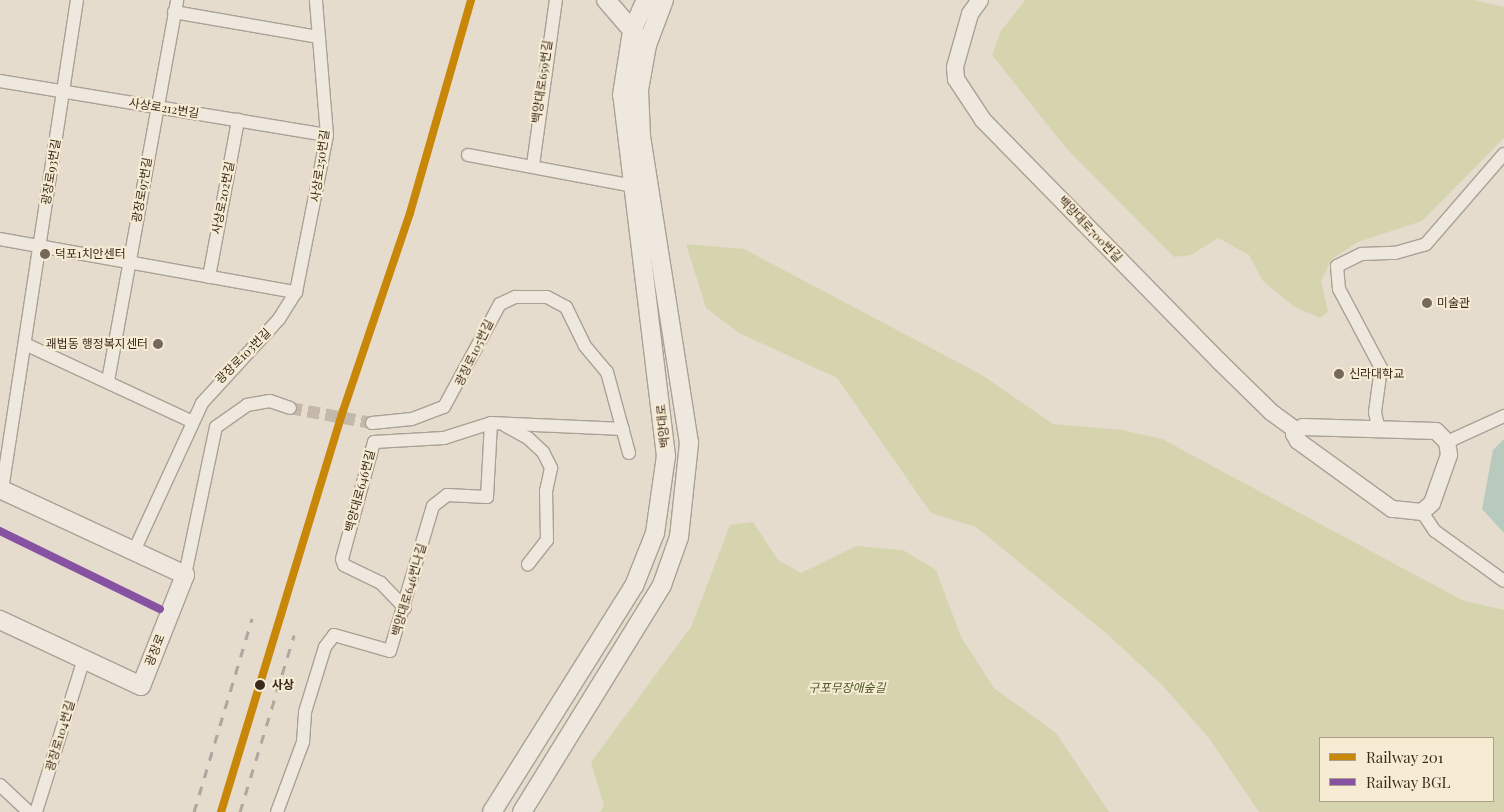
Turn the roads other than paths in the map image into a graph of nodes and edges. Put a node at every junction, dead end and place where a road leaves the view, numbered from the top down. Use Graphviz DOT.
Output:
graph roads {
  1 [pos="77,0"];
  2 [pos="316,0"];
  3 [pos="556,0"];
  4 [pos="606,0"];
  5 [pos="646,0"];
  6 [pos="664,0"];
  7 [pos="980,0"];
  8 [pos="176,6"];
  9 [pos="632,31"];
  10 [pos="320,38"];
  11 [pos="647,45"];
  12 [pos="0,81"];
  13 [pos="63,91"];
  14 [pos="157,107"];
  15 [pos="238,120"];
  16 [pos="327,135"];
  17 [pos="1504,154"];
  18 [pos="468,155"];
  19 [pos="533,165"];
  20 [pos="633,186"];
  21 [pos="0,239"];
  22 [pos="40,246"];
  23 [pos="129,262"];
  24 [pos="209,277"];
  25 [pos="296,292"];
  26 [pos="24,344"];
  27 [pos="108,381"];
  28 [pos="290,408"];
  29 [pos="1504,416"];
  30 [pos="191,421"];
  31 [pos="372,423"];
  32 [pos="491,423"];
  33 [pos="623,429"];
  34 [pos="1296,430"];
  35 [pos="1379,431"];
  36 [pos="1447,442"];
  37 [pos="629,453"];
  38 [pos="1,489"];
  39 [pos="1422,512"];
  40 [pos="134,551"];
  41 [pos="528,564"];
  42 [pos="185,575"];
  43 [pos="1504,581"];
  44 [pos="405,608"];
  45 [pos="0,620"];
  46 [pos="84,659"];
  47 [pos="0,785"];
  48 [pos="30,812"];
  49 [pos="36,812"];
  50 [pos="277,812"];
  51 [pos="492,812"];
  52 [pos="522,812"];
  1 -- 13 [label="street, 광장로93번길"];
  2 -- 10 [label="street, 사상로250번길"];
  3 -- 19 [label="street, 백양대로659번길"];
  4 -- 9 [label="main road"];
  5 -- 9 [label="main road, 백양대로"];
  6 -- 11 [label="main road, 백양대로"];
  7 -- 34 [label="street, 백양대로700번길"];
  8 -- 10 [label="street"];
  8 -- 14 [label="street, 광장로97번길"];
  9 -- 11 [label="main road"];
  9 -- 20 [label="main road, 백양대로"];
  10 -- 16 [label="street, 사상로250번길"];
  11 -- 52 [label="main road, 백양대로"];
  12 -- 13 [label="street, 사상로212번길"];
  13 -- 14 [label="street, 사상로212번길"];
  13 -- 22 [label="street, 광장로93번길"];
  14 -- 15 [label="street, 사상로212번길"];
  14 -- 23 [label="street, 광장로97번길"];
  15 -- 16 [label="street, 사상로212번길"];
  15 -- 24 [label="street, 사상로202번길"];
  16 -- 25 [label="street, 사상로250번길"];
  17 -- 35 [label="street"];
  18 -- 19 [label="street"];
  19 -- 20 [label="street"];
  20 -- 51 [label="main road, 백양대로"];
  21 -- 22 [label="street"];
  22 -- 23 [label="street"];
  22 -- 26 [label="street, 광장로93번길"];
  23 -- 24 [label="street"];
  23 -- 27 [label="street, 광장로97번길"];
  24 -- 25 [label="street"];
  25 -- 30 [label="street, 광장로103번길"];
  26 -- 27 [label="street"];
  26 -- 38 [label="street, 광장로93번길"];
  27 -- 30 [label="street"];
  28 -- 42 [label="street"];
  29 -- 36 [label="street"];
  30 -- 40 [label="street, 광장로103번길"];
  31 -- 33 [label="street, 광장로105번길"];
  32 -- 33 [label="street, 백양대로646번길"];
  32 -- 41 [label="street"];
  32 -- 44 [label="street, 백양대로646번나길"];
  32 -- 44 [label="street, 백양대로646번길"];
  33 -- 37 [label="street, 광장로105번길"];
  34 -- 35 [label="street"];
  34 -- 39 [label="street, 백양대로700번길"];
  35 -- 36 [label="street"];
  36 -- 39 [label="street"];
  38 -- 40 [label="main road"];
  39 -- 43 [label="street"];
  40 -- 42 [label="main road"];
  42 -- 46 [label="main road, 광장로"];
  44 -- 50 [label="street, 백양대로646번나길"];
  45 -- 46 [label="main road, 광장로"];
  46 -- 49 [label="street, 광장로104번길"];
  47 -- 48 [label="street"];
}
